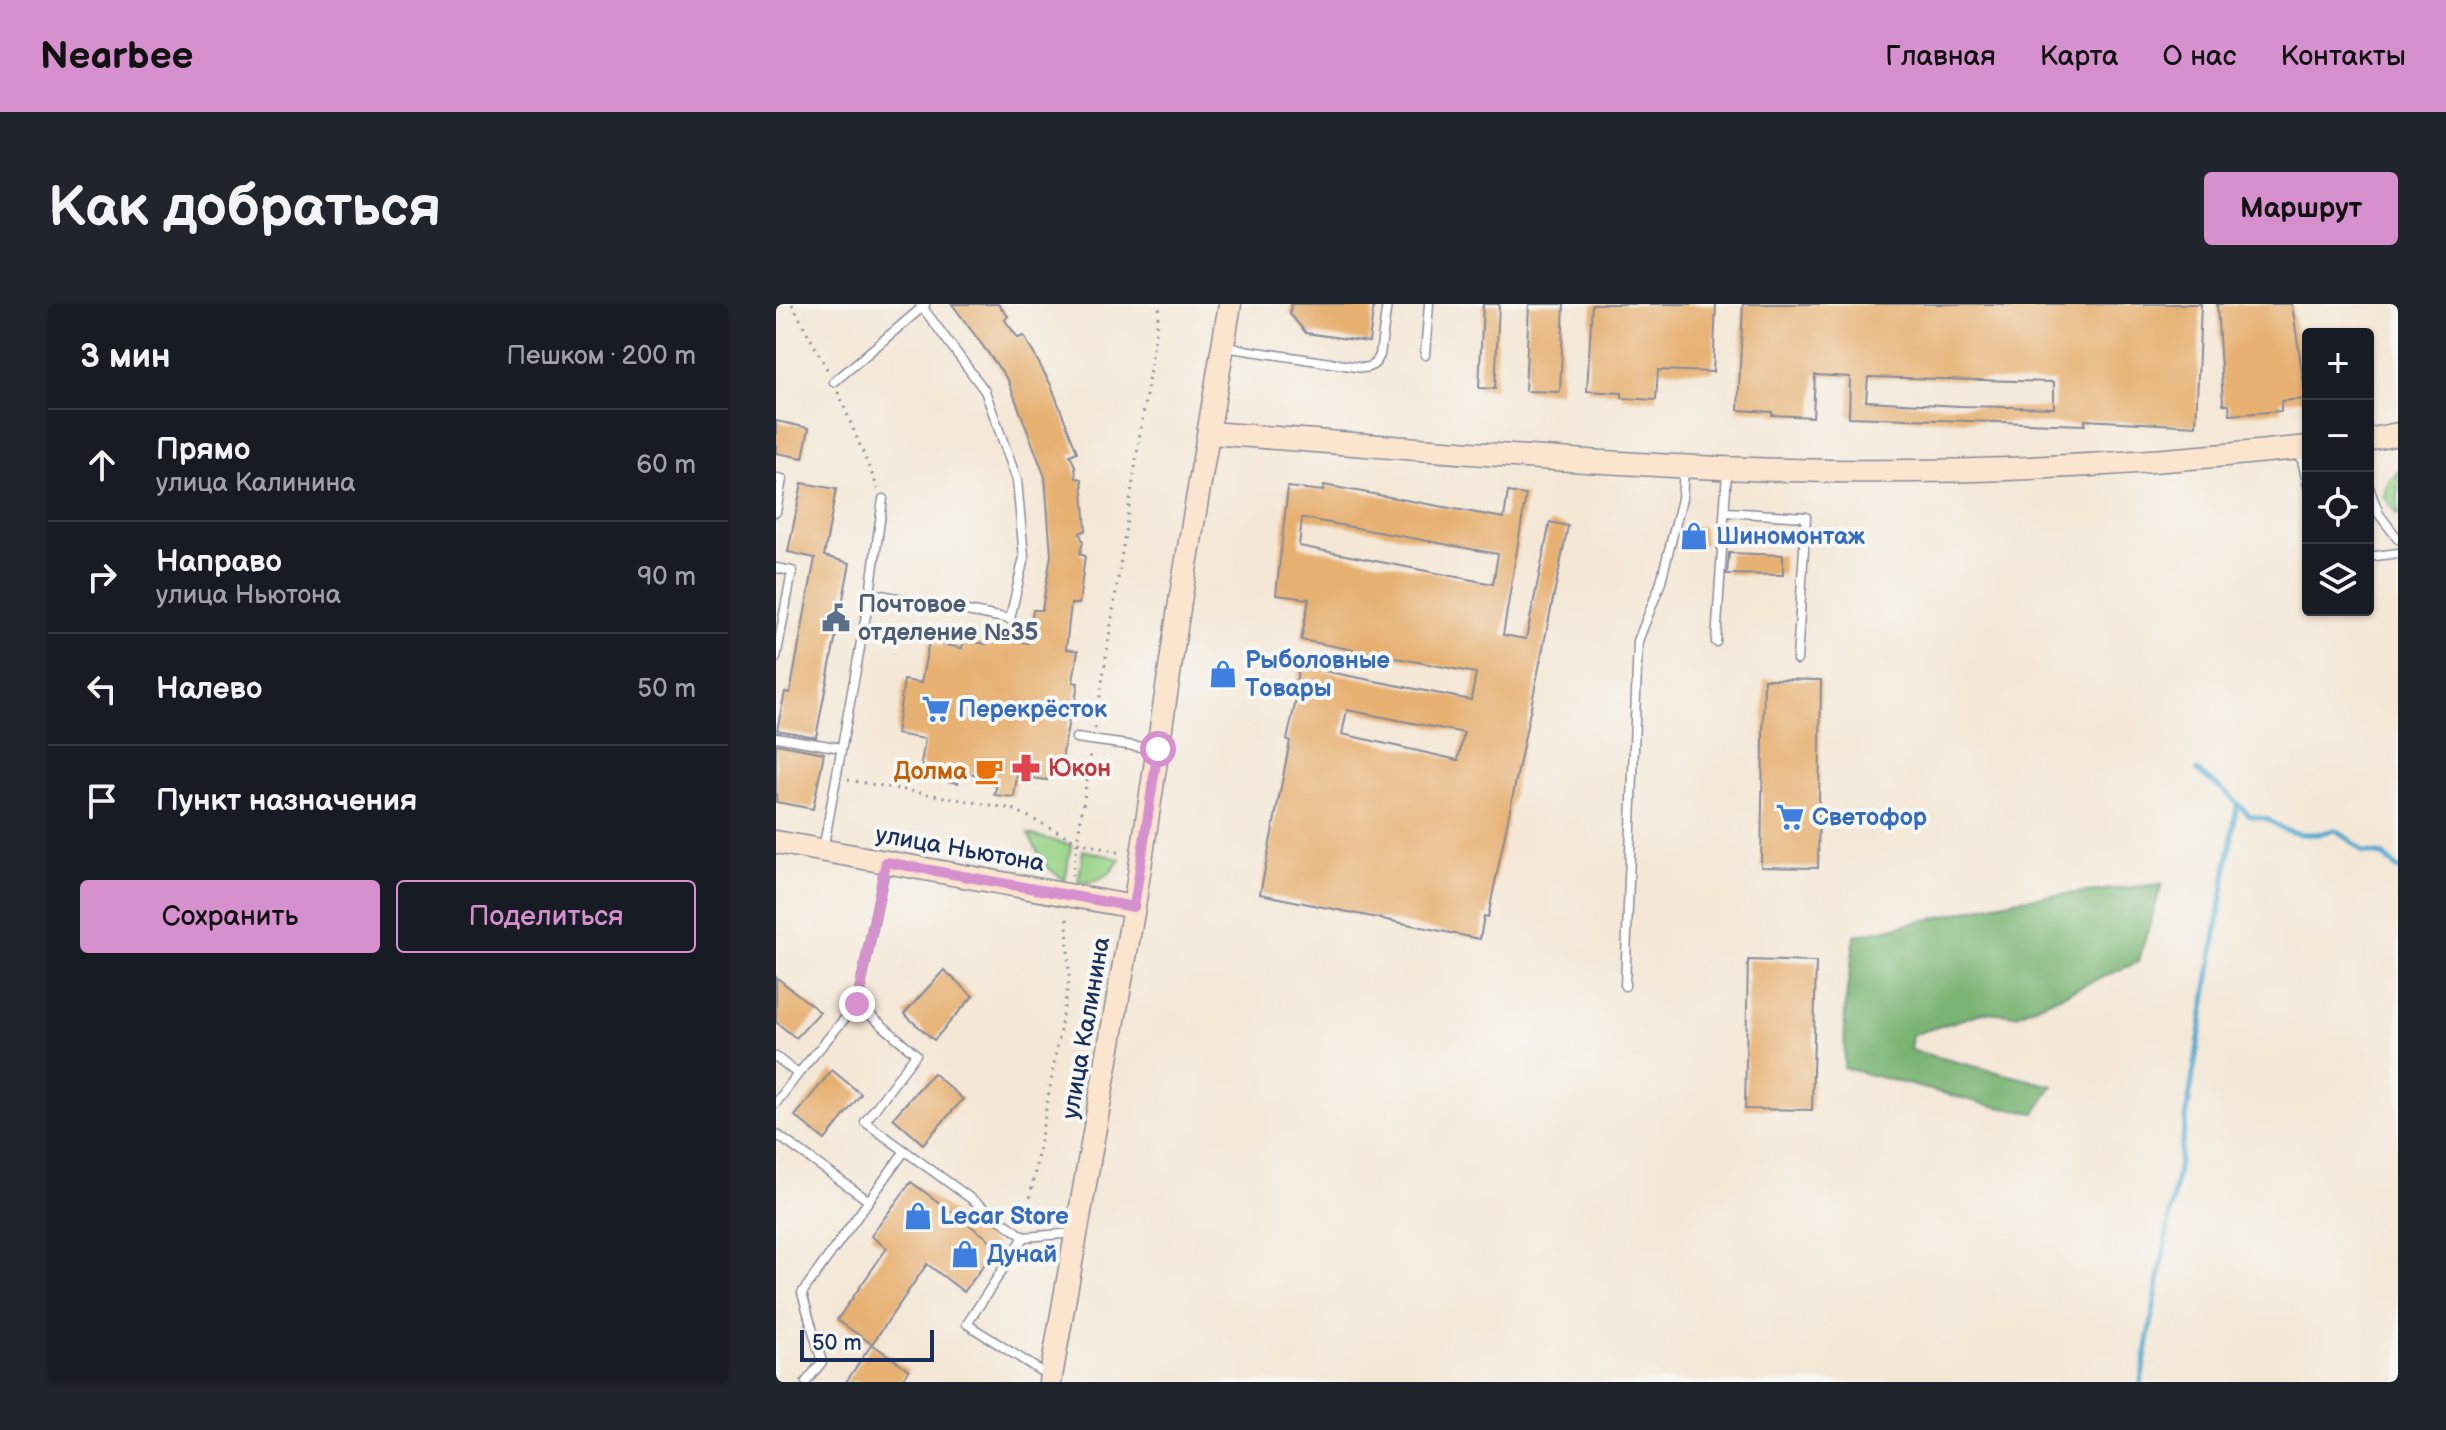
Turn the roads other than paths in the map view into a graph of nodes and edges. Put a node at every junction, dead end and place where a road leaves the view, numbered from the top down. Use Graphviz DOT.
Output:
graph roads {
  1 [pos="1230,304"];
  2 [pos="1387,304"];
  3 [pos="1429,304"];
  4 [pos="923,305"];
  5 [pos="1223,347"];
  6 [pos="1425,355"];
  7 [pos="834,382"];
  8 [pos="1209,433"];
  9 [pos="2398,434"];
  10 [pos="2374,439"];
  11 [pos="2302,448"];
  12 [pos="1684,466"];
  13 [pos="1727,468"];
  14 [pos="776,478"];
  15 [pos="883,499"];
  16 [pos="2374,501"];
  17 [pos="776,512"];
  18 [pos="1725,512"];
  19 [pos="2398,539"];
  20 [pos="2398,553"];
  21 [pos="2374,556"];
  22 [pos="776,568"];
  23 [pos="870,593"];
  24 [pos="1716,642"];
  25 [pos="776,658"];
  26 [pos="1797,660"];
  27 [pos="776,737"];
  28 [pos="1076,738"];
  29 [pos="841,748"];
  30 [pos="1158,749"];
  31 [pos="776,842"];
  32 [pos="823,851"];
  33 [pos="886,862"];
  34 [pos="1134,907"];
  35 [pos="1625,986"];
  36 [pos="857,1004"];
  37 [pos="776,1057"];
  38 [pos="798,1074"];
  39 [pos="776,1103"];
  40 [pos="776,1134"];
  41 [pos="904,1152"];
  42 [pos="869,1201"];
  43 [pos="1077,1232"];
  44 [pos="1024,1237"];
  45 [pos="1050,1380"];
  46 [pos="806,1382"];
  1 -- 5 [label="main road, улица Калинина"];
  2 -- 5 [label="lane"];
  3 -- 6 [label="lane"];
  4 -- 7 [label="lane"];
  4 -- 23 [label="lane"];
  5 -- 8 [label="main road, улица Калинина"];
  8 -- 12 [label="main road"];
  8 -- 30 [label="main road, улица Калинина"];
  9 -- 10 [label="main road"];
  11 -- 13 [label="main road"];
  12 -- 13 [label="main road"];
  12 -- 35 [label="lane"];
  13 -- 18 [label="lane"];
  14 -- 17 [label="lane"];
  15 -- 23 [label="lane"];
  16 -- 19 [label="lane"];
  18 -- 24 [label="lane"];
  18 -- 26 [label="lane"];
  20 -- 21 [label="lane"];
  22 -- 25 [label="lane"];
  23 -- 29 [label="lane"];
  27 -- 29 [label="lane"];
  28 -- 30 [label="lane"];
  29 -- 32 [label="lane"];
  30 -- 34 [label="main road, улица Калинина"];
  31 -- 32 [label="main road, улица Ньютона"];
  32 -- 33 [label="main road, улица Ньютона"];
  33 -- 34 [label="main road, улица Ньютона"];
  33 -- 36 [label="lane"];
  34 -- 43 [label="main road, улица Калинина"];
  36 -- 38 [label="lane"];
  36 -- 41 [label="lane"];
  37 -- 38 [label="lane"];
  38 -- 39 [label="lane"];
  40 -- 42 [label="lane"];
  41 -- 42 [label="lane"];
  41 -- 44 [label="lane"];
  42 -- 46 [label="lane"];
  43 -- 44 [label="lane"];
  43 -- 45 [label="main road, улица Калинина"];
  44 -- 45 [label="lane"];
}
